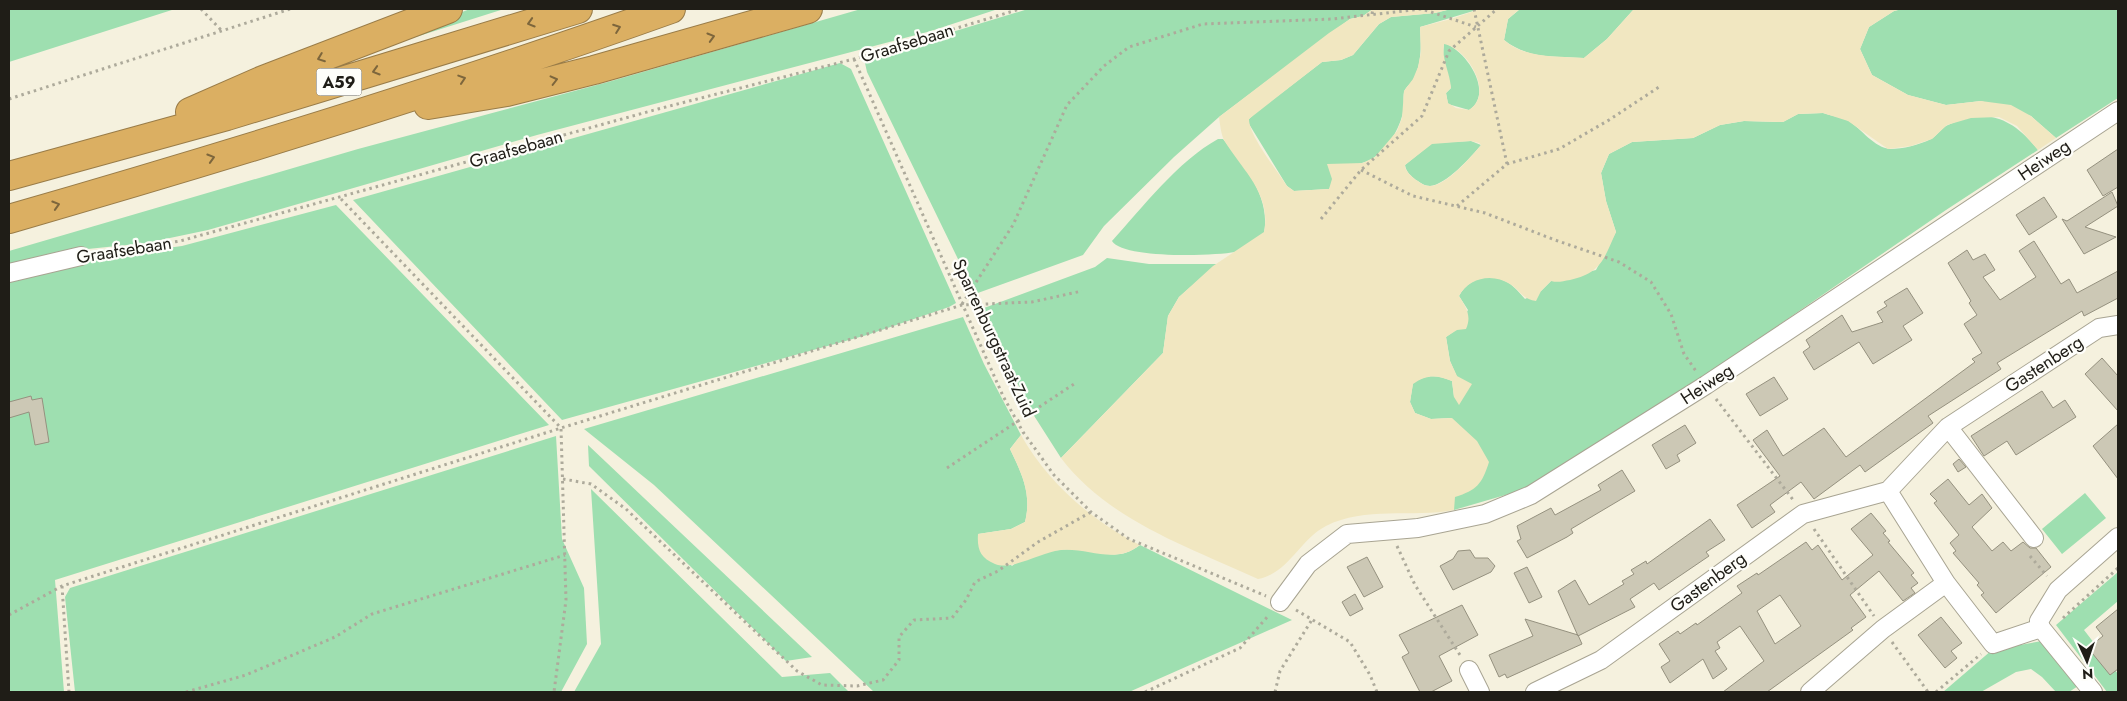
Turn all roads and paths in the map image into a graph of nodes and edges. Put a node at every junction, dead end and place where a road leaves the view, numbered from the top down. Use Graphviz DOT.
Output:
graph roads {
  1 [pos="201,9"];
  2 [pos="290,9"];
  3 [pos="448,9"];
  4 [pos="578,9"];
  5 [pos="671,9"];
  6 [pos="808,9"];
  7 [pos="1020,9"];
  8 [pos="1373,9"];
  9 [pos="1474,9"];
  10 [pos="1497,9"];
  11 [pos="1372,14"];
  12 [pos="1476,27"];
  13 [pos="222,31"];
  14 [pos="854,59"];
  15 [pos="1658,87"];
  16 [pos="9,99"];
  17 [pos="2118,112"];
  18 [pos="333,121"];
  19 [pos="100,152"];
  20 [pos="1507,164"];
  21 [pos="1361,170"];
  22 [pos="9,176"];
  23 [pos="341,198"];
  24 [pos="1457,206"];
  25 [pos="1321,218"];
  26 [pos="9,219"];
  27 [pos="81,256"];
  28 [pos="9,273"];
  29 [pos="1082,291"];
  30 [pos="962,305"];
  31 [pos="2118,325"];
  32 [pos="1074,384"];
  33 [pos="1706,385"];
  34 [pos="1017,422"];
  35 [pos="1948,427"];
  36 [pos="561,428"];
  37 [pos="947,468"];
  38 [pos="562,479"];
  39 [pos="1888,491"];
  40 [pos="1091,512"];
  41 [pos="1390,529"];
  42 [pos="2118,537"];
  43 [pos="2034,538"];
  44 [pos="565,555"];
  45 [pos="2030,556"];
  46 [pos="1946,584"];
  47 [pos="62,586"];
  48 [pos="2058,590"];
  49 [pos="1280,602"];
  50 [pos="9,615"];
  51 [pos="1313,618"];
  52 [pos="2041,628"];
  53 [pos="1883,629"];
  54 [pos="1993,644"];
  55 [pos="1469,670"];
  56 [pos="69,692"];
  57 [pos="186,692"];
  58 [pos="554,692"];
  59 [pos="1145,692"];
  60 [pos="1275,692"];
  61 [pos="1376,692"];
  62 [pos="1480,692"];
  63 [pos="1535,692"];
  64 [pos="1810,692"];
  65 [pos="1928,692"];
  66 [pos="1936,692"];
  67 [pos="2093,692"];
  1 -- 13 [label="path"];
  2 -- 13 [label="path"];
  3 -- 19 [label="highway, A59, one-way"];
  4 -- 19 [label="highway, A59, one-way"];
  18 -- 5 [label="highway, A59, one-way"];
  18 -- 6 [label="highway, A59, one-way"];
  7 -- 14 [label="path, Graafsebaan"];
  8 -- 11 [label="path"];
  9 -- 12 [label="path"];
  10 -- 12 [label="path"];
  11 -- 12 [label="path"];
  11 -- 30 [label="path"];
  12 -- 20 [label="path"];
  12 -- 21 [label="path"];
  13 -- 16 [label="path"];
  14 -- 23 [label="path, Graafsebaan"];
  14 -- 30 [label="path, Sparrenburgstraat-Zuid"];
  15 -- 20 [label="path"];
  17 -- 33 [label="street, Heiweg"];
  26 -- 18 [label="highway, A59, one-way"];
  19 -- 22 [label="highway, A59"];
  20 -- 24 [label="path"];
  21 -- 24 [label="path"];
  21 -- 25 [label="path"];
  23 -- 27 [label="path, Graafsebaan"];
  23 -- 36 [label="path"];
  24 -- 33 [label="path"];
  27 -- 28 [label="street, Graafsebaan"];
  29 -- 30 [label="path"];
  30 -- 34 [label="path, Sparrenburgstraat-Zuid"];
  30 -- 36 [label="path"];
  31 -- 35 [label="street, Gastenberg"];
  32 -- 34 [label="path"];
  33 -- 41 [label="street, Heiweg"];
  34 -- 37 [label="path"];
  34 -- 40 [label="path, Sparrenburgstraat-Zuid"];
  35 -- 39 [label="street, Gastenberg"];
  35 -- 43 [label="street"];
  36 -- 38 [label="path"];
  36 -- 47 [label="path"];
  38 -- 40 [label="path"];
  38 -- 44 [label="path"];
  39 -- 46 [label="street"];
  39 -- 63 [label="street, Gastenberg"];
  40 -- 49 [label="path, Sparrenburgstraat-Zuid"];
  41 -- 49 [label="street, Heiweg"];
  41 -- 55 [label="path"];
  42 -- 48 [label="street"];
  44 -- 57 [label="path"];
  44 -- 58 [label="path"];
  45 -- 48 [label="path"];
  46 -- 53 [label="street"];
  46 -- 54 [label="street"];
  47 -- 50 [label="path"];
  47 -- 56 [label="path"];
  48 -- 52 [label="street"];
  49 -- 51 [label="path, Sparrenburgstraat-Zuid"];
  49 -- 59 [label="path"];
  51 -- 60 [label="path"];
  51 -- 61 [label="path, Sparrenburgstraat-Zuid"];
  52 -- 54 [label="street"];
  52 -- 67 [label="street"];
  53 -- 64 [label="street"];
  53 -- 65 [label="path"];
  54 -- 66 [label="path"];
  55 -- 62 [label="street"];
}
